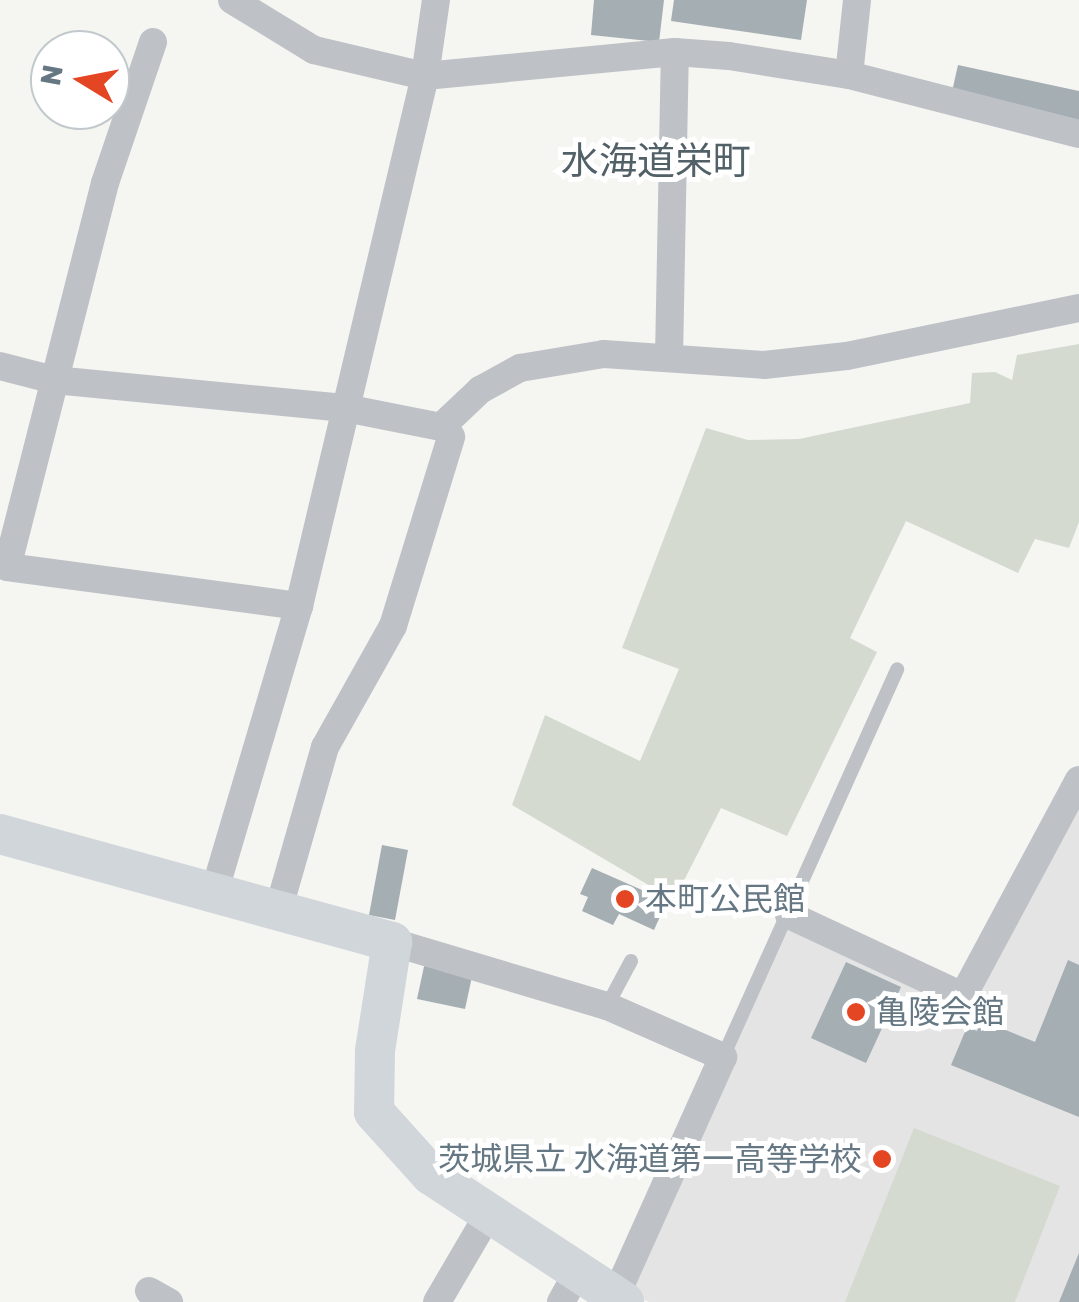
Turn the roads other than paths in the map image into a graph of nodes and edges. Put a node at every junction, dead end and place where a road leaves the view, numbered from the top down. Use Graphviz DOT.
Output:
graph roads {
  1 [pos="232,0"];
  2 [pos="436,0"];
  3 [pos="858,0"];
  4 [pos="153,42"];
  5 [pos="675,52"];
  6 [pos="849,74"];
  7 [pos="425,76"];
  8 [pos="1079,134"];
  9 [pos="1079,308"];
  10 [pos="670,358"];
  11 [pos="0,366"];
  12 [pos="54,380"];
  13 [pos="345,408"];
  14 [pos="452,438"];
  15 [pos="300,606"];
  16 [pos="897,669"];
  17 [pos="1079,780"];
  18 [pos="0,834"];
  19 [pos="214,894"];
  20 [pos="278,910"];
  21 [pos="789,915"];
  22 [pos="392,942"];
  23 [pos="631,961"];
  24 [pos="607,1006"];
  25 [pos="723,1057"];
  26 [pos="488,1215"];
  27 [pos="569,1288"];
  28 [pos="620,1300"];
  29 [pos="437,1302"];
  1 -- 7 [label="street"];
  2 -- 7 [label="street"];
  3 -- 6 [label="street"];
  4 -- 12 [label="street"];
  5 -- 6 [label="street"];
  5 -- 7 [label="street"];
  5 -- 10 [label="street"];
  6 -- 8 [label="street"];
  7 -- 13 [label="street"];
  9 -- 10 [label="street"];
  10 -- 14 [label="street"];
  11 -- 12 [label="street"];
  12 -- 13 [label="street"];
  12 -- 15 [label="street"];
  13 -- 14 [label="street"];
  13 -- 15 [label="street"];
  14 -- 20 [label="street"];
  15 -- 19 [label="street"];
  16 -- 21 [label="lane"];
  17 -- 21 [label="street"];
  18 -- 19 [label="street"];
  19 -- 20 [label="street"];
  20 -- 22 [label="street"];
  21 -- 25 [label="lane"];
  22 -- 24 [label="street"];
  22 -- 26 [label="street"];
  23 -- 24 [label="lane"];
  24 -- 25 [label="street"];
  25 -- 28 [label="street"];
  26 -- 27 [label="street"];
  26 -- 29 [label="street"];
  27 -- 28 [label="street"];
}
